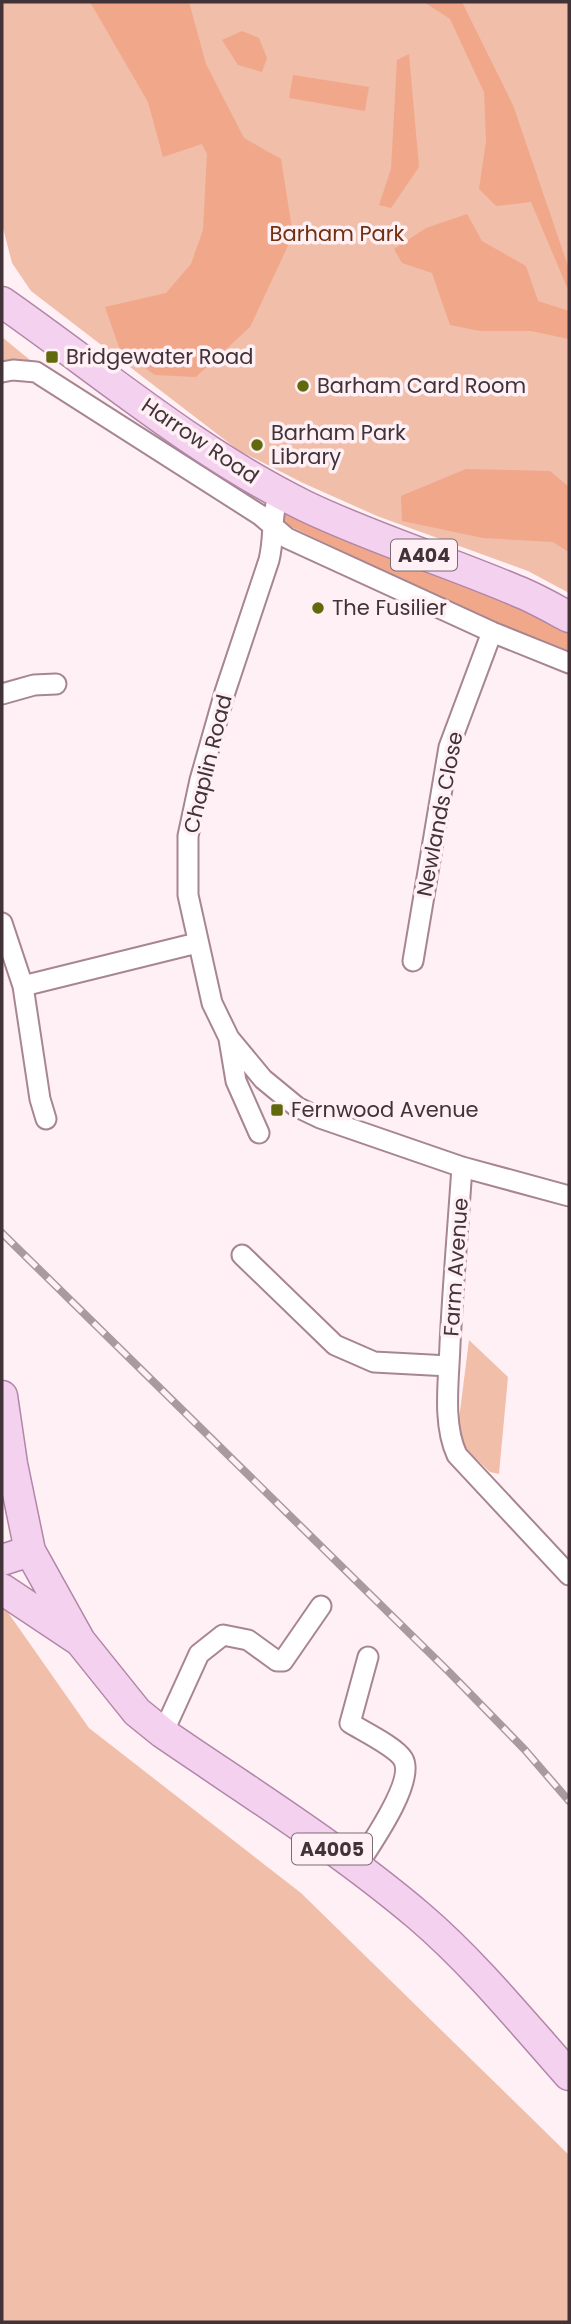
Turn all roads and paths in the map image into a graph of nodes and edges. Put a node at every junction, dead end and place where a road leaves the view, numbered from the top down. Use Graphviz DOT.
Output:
graph roads {
  1 [pos="2,302"];
  2 [pos="2,372"];
  3 [pos="279,492"];
  4 [pos="272,526"];
  5 [pos="569,617"];
  6 [pos="492,632"];
  7 [pos="569,663"];
  8 [pos="56,684"];
  9 [pos="2,694"];
  10 [pos="2,922"];
  11 [pos="197,943"];
  12 [pos="413,961"];
  13 [pos="23,986"];
  14 [pos="229,1038"];
  15 [pos="46,1119"];
  16 [pos="259,1133"];
  17 [pos="463,1167"];
  18 [pos="569,1196"];
  19 [pos="242,1255"];
  20 [pos="449,1366"];
  21 [pos="2,1396"];
  22 [pos="30,1551"];
  23 [pos="2,1560"];
  24 [pos="569,1575"];
  25 [pos="2,1590"];
  26 [pos="321,1606"];
  27 [pos="80,1641"];
  28 [pos="368,1657"];
  29 [pos="163,1733"];
  30 [pos="357,1866"];
  31 [pos="569,2075"];
  1 -- 3 [label="main road, Harrow Road / A404"];
  2 -- 4 [label="street, Harrow Road"];
  3 -- 4 [label="street, Chaplin Road"];
  3 -- 5 [label="main road, Harrow Road / A404"];
  4 -- 6 [label="street, Harrow Road"];
  4 -- 11 [label="street, Chaplin Road"];
  6 -- 7 [label="street, Harrow Road"];
  6 -- 12 [label="street, Newlands Close"];
  8 -- 9 [label="street"];
  10 -- 13 [label="street"];
  11 -- 13 [label="street"];
  11 -- 14 [label="street, Chaplin Road"];
  13 -- 15 [label="street"];
  14 -- 16 [label="street, Chaplin Road"];
  14 -- 17 [label="street, Chaplin Road"];
  17 -- 18 [label="street, Chaplin Road"];
  17 -- 20 [label="street, Farm Avenue"];
  19 -- 20 [label="street, Farm Avenue"];
  20 -- 24 [label="street, Farm Avenue"];
  21 -- 22 [label="main road, A4005"];
  22 -- 23 [label="main road"];
  22 -- 27 [label="main road, A4005"];
  25 -- 27 [label="main road, A4005"];
  26 -- 29 [label="street"];
  27 -- 29 [label="main road, A4005"];
  28 -- 30 [label="street"];
  29 -- 30 [label="main road, A4005"];
  30 -- 31 [label="main road, A4005"];
}
